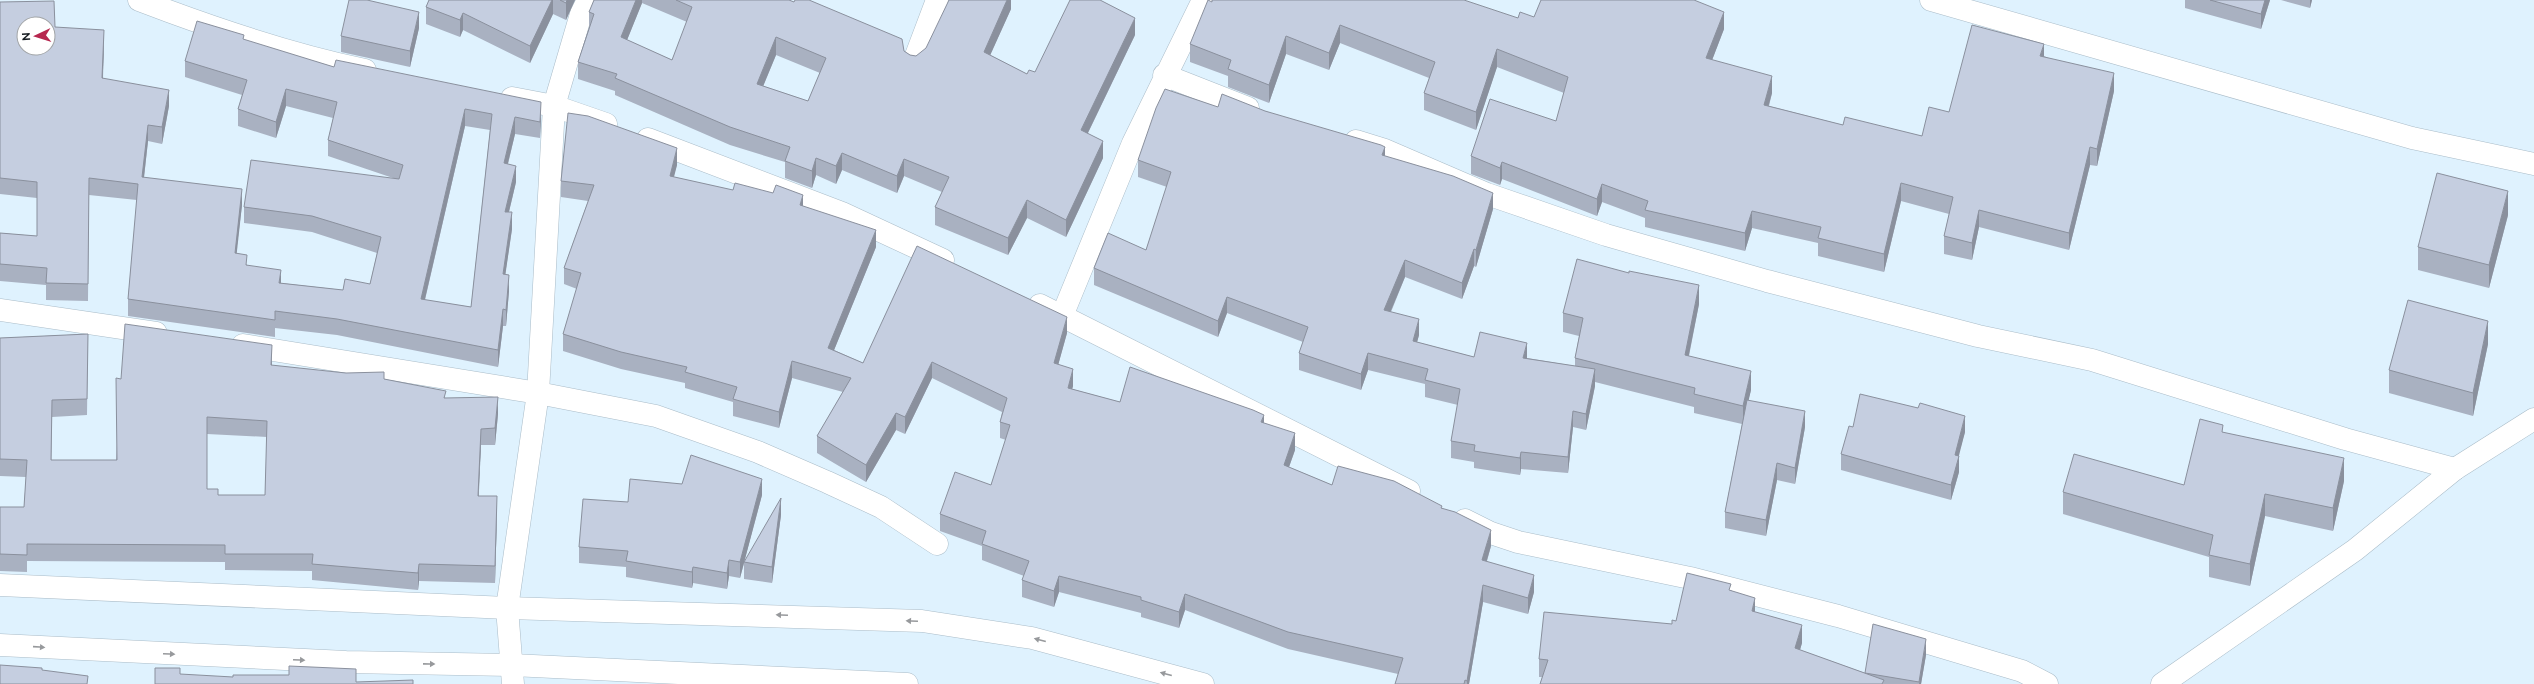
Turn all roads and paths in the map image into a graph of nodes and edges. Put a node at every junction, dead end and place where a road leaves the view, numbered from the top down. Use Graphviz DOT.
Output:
graph roads {
  1 [pos="139,0"];
  2 [pos="588,0"];
  3 [pos="937,0"];
  4 [pos="1203,0"];
  5 [pos="1931,0"];
  6 [pos="914,61"];
  7 [pos="388,75"];
  8 [pos="1164,75"];
  9 [pos="494,95"];
  10 [pos="554,106"];
  11 [pos="1269,116"];
  12 [pos="1335,134"];
  13 [pos="2534,164"];
  14 [pos="963,269"];
  15 [pos="1019,296"];
  16 [pos="0,310"];
  17 [pos="1062,316"];
  18 [pos="174,335"];
  19 [pos="221,342"];
  20 [pos="538,394"];
  21 [pos="2534,419"];
  22 [pos="2455,470"];
  23 [pos="937,544"];
  24 [pos="0,585"];
  25 [pos="507,608"];
  26 [pos="0,645"];
  27 [pos="512,675"];
  28 [pos="907,684"];
  29 [pos="1203,684"];
  30 [pos="2047,684"];
  31 [pos="2162,684"];
  1 -- 7 [label="street"];
  2 -- 10 [label="street"];
  3 -- 6 [label="street"];
  4 -- 8 [label="street"];
  5 -- 13 [label="street"];
  8 -- 11 [label="street"];
  8 -- 17 [label="street"];
  9 -- 10 [label="street"];
  10 -- 14 [label="street"];
  10 -- 20 [label="street"];
  12 -- 22 [label="street"];
  15 -- 17 [label="street"];
  16 -- 18 [label="street"];
  17 -- 30 [label="street"];
  19 -- 20 [label="street"];
  20 -- 23 [label="street"];
  20 -- 25 [label="street"];
  21 -- 22 [label="street"];
  22 -- 31 [label="street"];
  24 -- 25 [label="street"];
  25 -- 27 [label="street"];
  29 -- 25 [label="street, one-way"];
  26 -- 27 [label="street, one-way"];
  27 -- 28 [label="street"];
}
